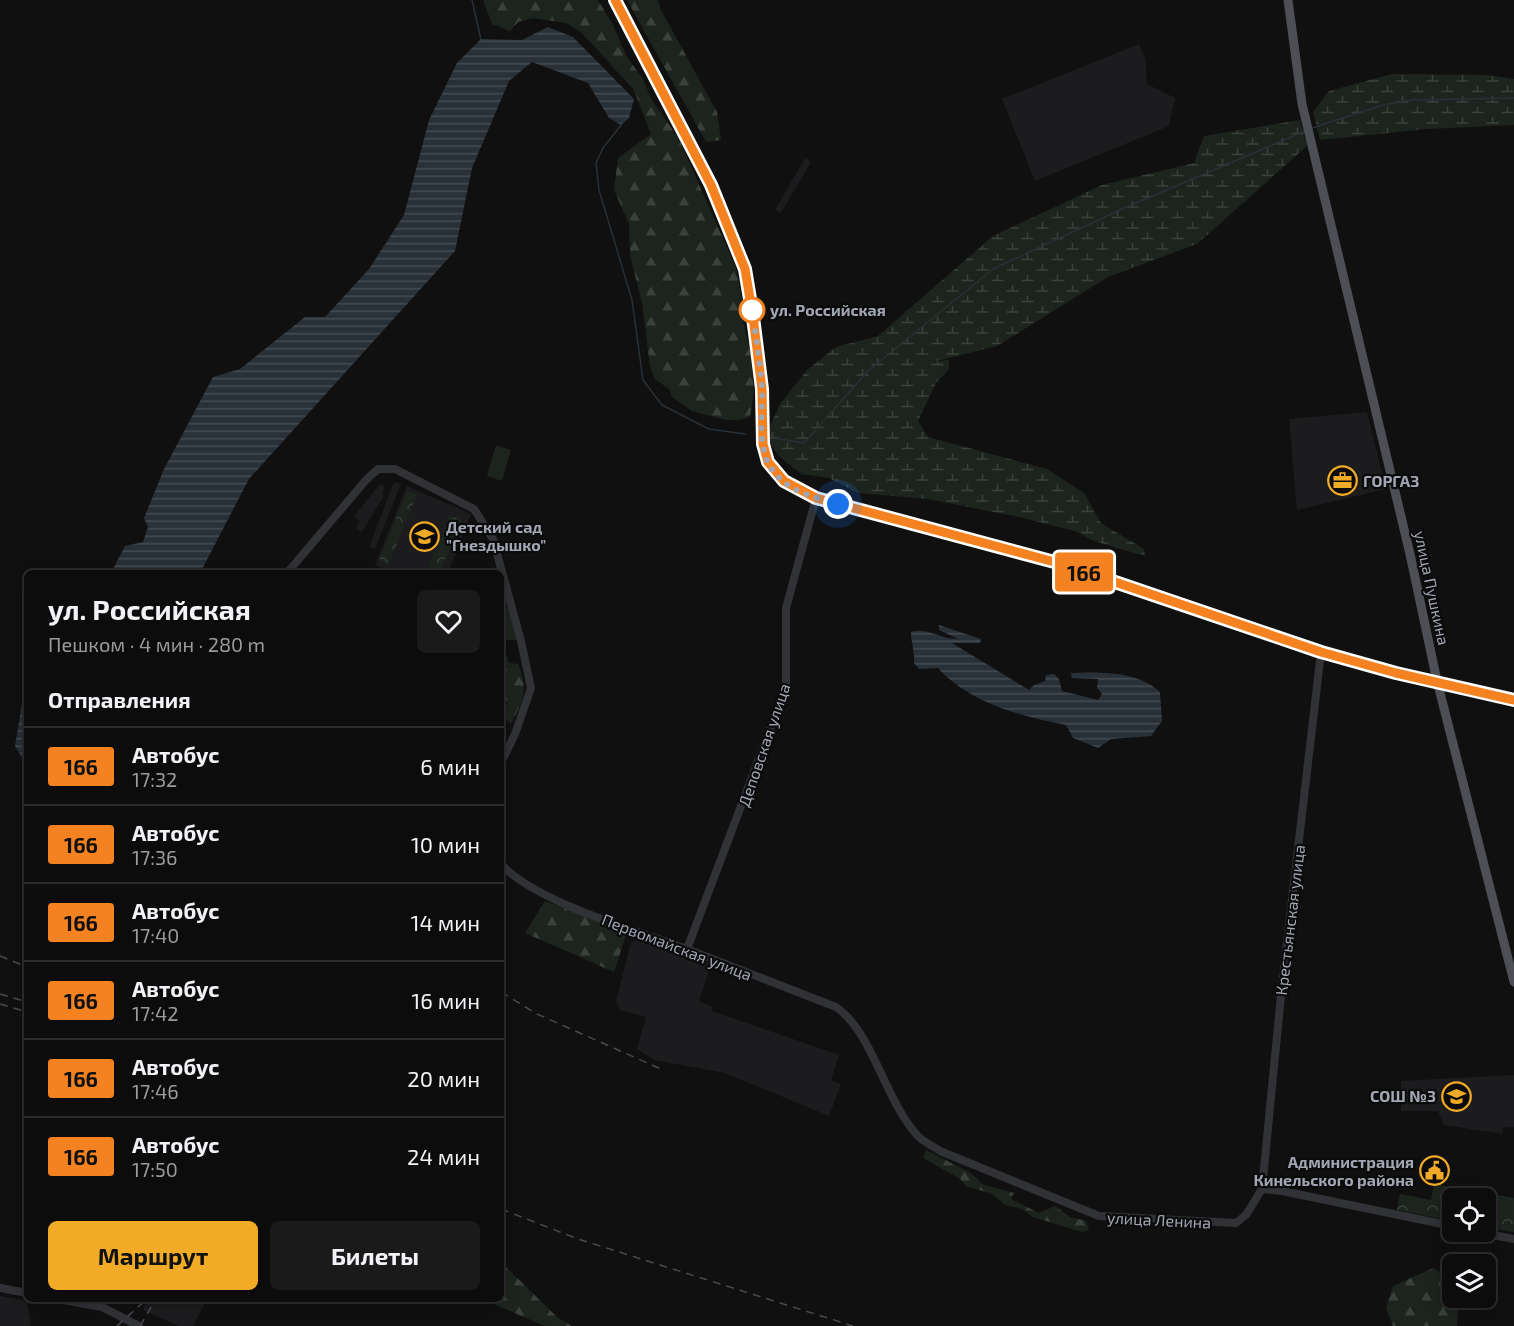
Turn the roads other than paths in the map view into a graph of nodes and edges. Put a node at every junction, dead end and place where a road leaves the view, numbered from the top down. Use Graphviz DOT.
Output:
graph roads {
  1 [pos="615,0"];
  2 [pos="1288,0"];
  3 [pos="816,498"];
  4 [pos="290,570"];
  5 [pos="501,570"];
  6 [pos="504,580"];
  7 [pos="1321,652"];
  8 [pos="1437,681"];
  9 [pos="1514,700"];
  10 [pos="504,756"];
  11 [pos="504,867"];
  12 [pos="687,949"];
  13 [pos="1514,982"];
  14 [pos="856,1024"];
  15 [pos="1262,1189"];
  16 [pos="1442,1224"];
  17 [pos="1496,1236"];
  18 [pos="1514,1239"];
  19 [pos="0,1288"];
  20 [pos="24,1292"];
  21 [pos="74,1302"];
  22 [pos="137,1325"];
  1 -- 3 [label="main road"];
  2 -- 8 [label="main road, улица Пушкина"];
  3 -- 7 [label="main road"];
  3 -- 12 [label="street, Деповская улица"];
  4 -- 5 [label="street"];
  6 -- 10 [label="street"];
  7 -- 8 [label="main road"];
  7 -- 15 [label="street, Крестьянская улица"];
  8 -- 9 [label="street"];
  8 -- 13 [label="main road, улица Пушкина"];
  11 -- 12 [label="street, Первомайская улица"];
  12 -- 14 [label="street, Первомайская улица"];
  14 -- 15 [label="street, улица Ленина"];
  15 -- 16 [label="street"];
  17 -- 18 [label="street"];
  19 -- 20 [label="street"];
  21 -- 22 [label="street"];
}
